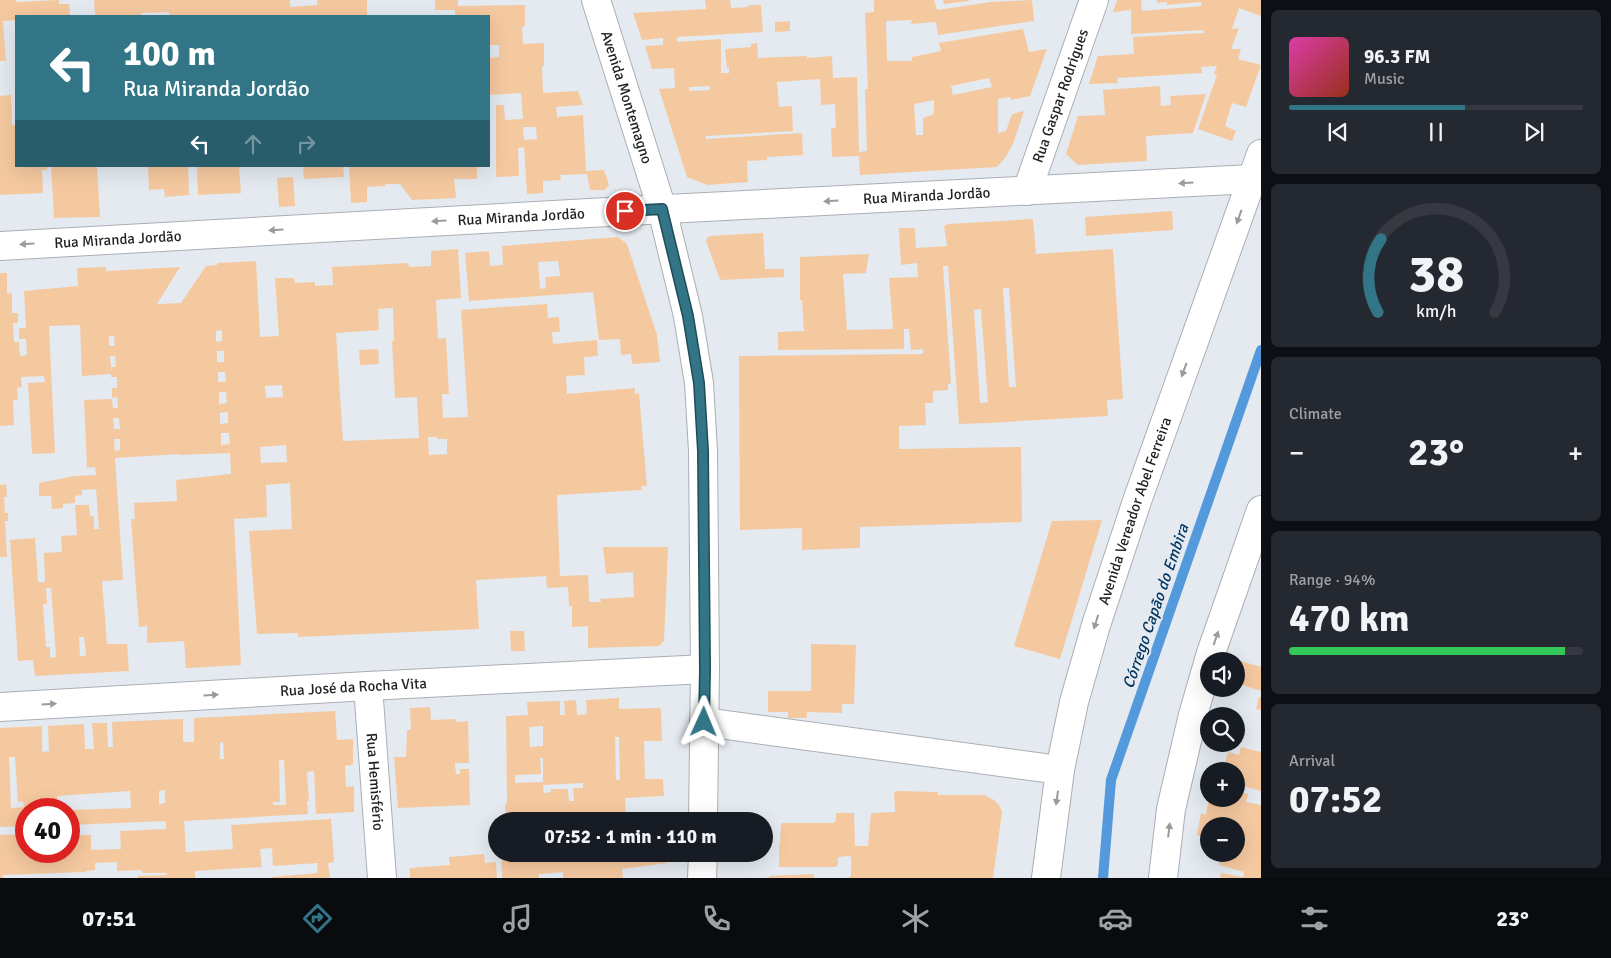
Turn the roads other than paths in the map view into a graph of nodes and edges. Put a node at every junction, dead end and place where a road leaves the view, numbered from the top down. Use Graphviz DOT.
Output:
graph roads {
  1 [pos="596,0"];
  2 [pos="1094,0"];
  3 [pos="1257,167"];
  4 [pos="1028,191"];
  5 [pos="662,209"];
  6 [pos="0,246"];
  7 [pos="1261,510"];
  8 [pos="705,669"];
  9 [pos="368,686"];
  10 [pos="0,707"];
  11 [pos="704,722"];
  12 [pos="1060,770"];
  13 [pos="703,812"];
  14 [pos="703,862"];
  15 [pos="382,878"];
  16 [pos="702,878"];
  17 [pos="1046,878"];
  18 [pos="1163,878"];
  1 -- 5 [label="street, Avenida Montemagno"];
  2 -- 4 [label="street, Rua Gaspar Rodrigues"];
  3 -- 4 [label="street, Rua Miranda Jordão, one-way"];
  3 -- 12 [label="street, Avenida Vereador Abel Ferreira, one-way"];
  4 -- 5 [label="street, Rua Miranda Jordão, one-way"];
  5 -- 6 [label="street, Rua Miranda Jordão, one-way"];
  5 -- 8 [label="street, Avenida Montemagno"];
  18 -- 7 [label="street, one-way"];
  8 -- 9 [label="street, Rua José da Rocha Vita"];
  8 -- 11 [label="street, Avenida Montemagno"];
  10 -- 9 [label="street, Rua José da Rocha Vita, one-way"];
  9 -- 15 [label="street, Rua Hemisfério"];
  11 -- 12 [label="street"];
  11 -- 13 [label="street, Avenida Montemagno"];
  12 -- 17 [label="street, Avenida Vereador Abel Ferreira, one-way"];
  14 -- 16 [label="street"];
}
